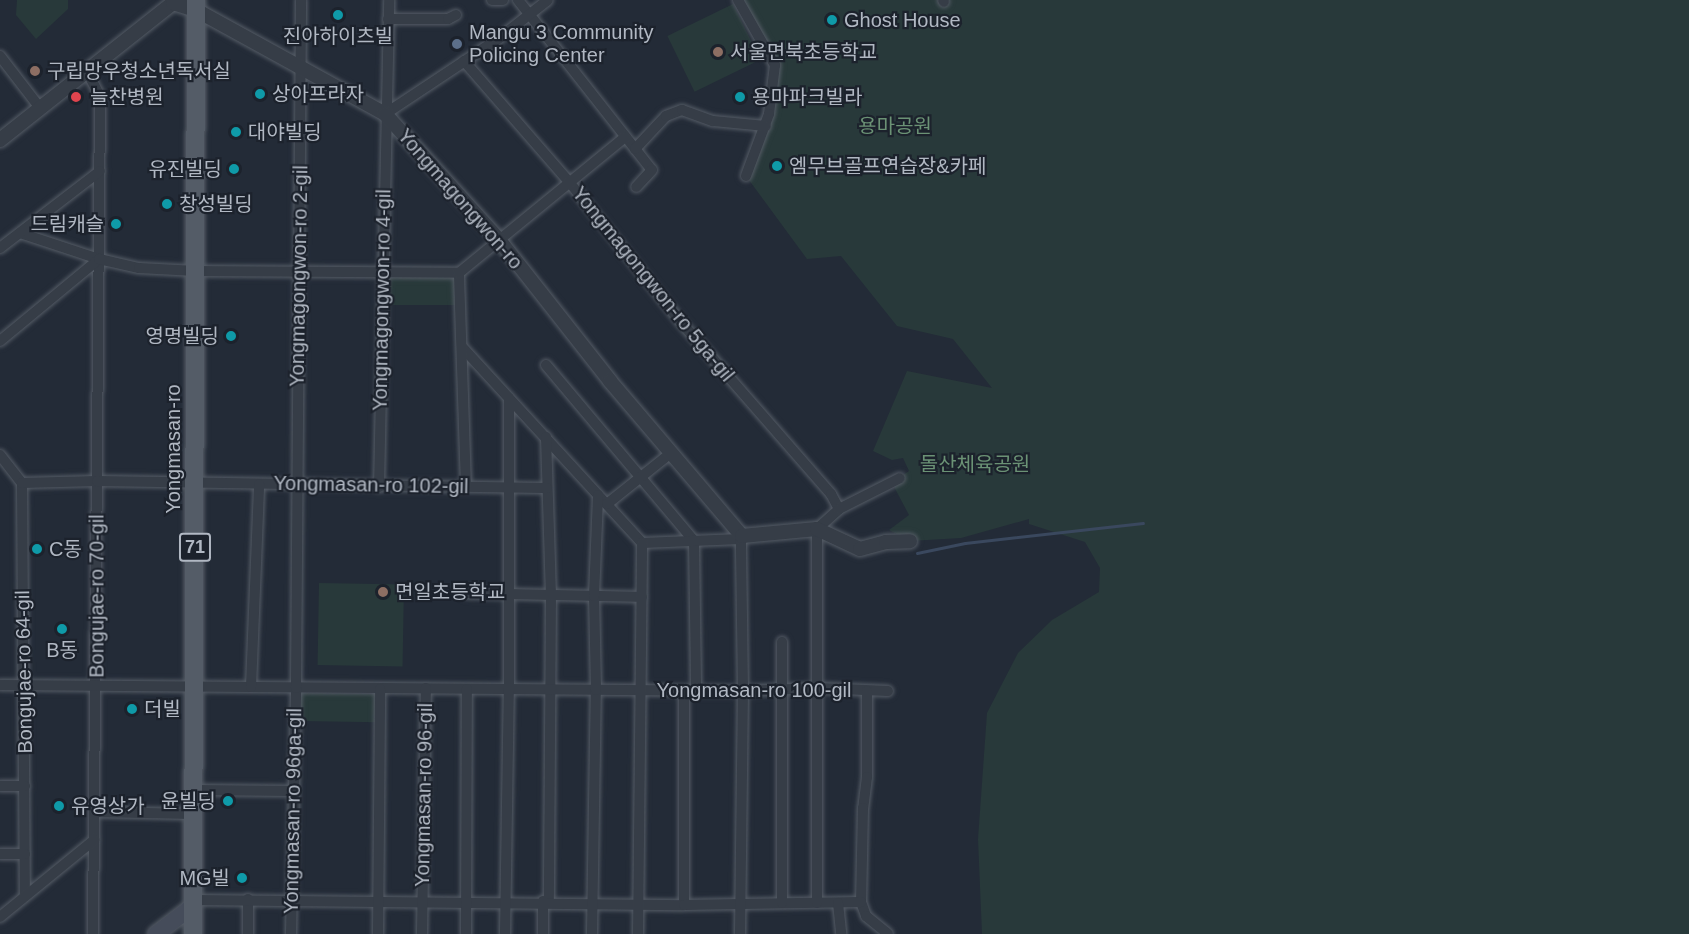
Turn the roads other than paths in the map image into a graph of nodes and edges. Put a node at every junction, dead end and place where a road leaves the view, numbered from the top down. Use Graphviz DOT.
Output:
graph roads {
  1 [pos="301,0"];
  2 [pos="389,0"];
  3 [pos="492,0"];
  4 [pos="503,0"];
  5 [pos="518,0"];
  6 [pos="548,0"];
  7 [pos="738,0"];
  8 [pos="169,2"];
  9 [pos="196,5"];
  10 [pos="456,15"];
  11 [pos="528,16"];
  12 [pos="388,19"];
  13 [pos="0,56"];
  14 [pos="464,61"];
  15 [pos="302,67"];
  16 [pos="87,71"];
  17 [pos="40,108"];
  18 [pos="385,114"];
  19 [pos="766,126"];
  20 [pos="626,137"];
  21 [pos="0,140"];
  22 [pos="635,149"];
  23 [pos="100,171"];
  24 [pos="746,176"];
  25 [pos="570,183"];
  26 [pos="636,187"];
  27 [pos="20,233"];
  28 [pos="500,241"];
  29 [pos="0,248"];
  30 [pos="99,259"];
  31 [pos="196,272"];
  32 [pos="297,273"];
  33 [pos="459,273"];
  34 [pos="382,274"];
  35 [pos="0,341"];
  36 [pos="462,347"];
  37 [pos="546,365"];
  38 [pos="509,398"];
  39 [pos="546,437"];
  40 [pos="671,453"];
  41 [pos="0,455"];
  42 [pos="640,477"];
  43 [pos="900,478"];
  44 [pos="98,481"];
  45 [pos="195,482"];
  46 [pos="22,483"];
  47 [pos="259,484"];
  48 [pos="297,484"];
  49 [pos="379,486"];
  50 [pos="466,487"];
  51 [pos="509,487"];
  52 [pos="547,488"];
  53 [pos="598,495"];
  54 [pos="607,504"];
  55 [pos="839,509"];
  56 [pos="817,529"];
  57 [pos="742,538"];
  58 [pos="693,541"];
  59 [pos="910,541"];
  60 [pos="642,543"];
  61 [pos="466,593"];
  62 [pos="508,594"];
  63 [pos="551,595"];
  64 [pos="594,596"];
  65 [pos="642,597"];
  66 [pos="782,642"];
  67 [pos="0,685"];
  68 [pos="24,685"];
  69 [pos="194,685"];
  70 [pos="97,686"];
  71 [pos="251,687"];
  72 [pos="296,688"];
  73 [pos="426,688"];
  74 [pos="818,688"];
  75 [pos="380,689"];
  76 [pos="467,689"];
  77 [pos="509,689"];
  78 [pos="550,689"];
  79 [pos="642,689"];
  80 [pos="596,690"];
  81 [pos="780,690"];
  82 [pos="684,691"];
  83 [pos="696,691"];
  84 [pos="743,691"];
  85 [pos="888,691"];
  86 [pos="867,692"];
  87 [pos="0,786"];
  88 [pos="25,786"];
  89 [pos="194,790"];
  90 [pos="293,790"];
  91 [pos="95,812"];
  92 [pos="194,814"];
  93 [pos="94,840"];
  94 [pos="0,854"];
  95 [pos="25,854"];
  96 [pos="25,896"];
  97 [pos="248,900"];
  98 [pos="378,901"];
  99 [pos="291,902"];
  100 [pos="422,902"];
  101 [pos="467,902"];
  102 [pos="506,902"];
  103 [pos="547,902"];
  104 [pos="861,902"];
  105 [pos="193,903"];
  106 [pos="593,903"];
  107 [pos="782,903"];
  108 [pos="817,903"];
  109 [pos="838,903"];
  110 [pos="639,904"];
  111 [pos="740,904"];
  112 [pos="684,905"];
  113 [pos="0,917"];
  114 [pos="93,934"];
  115 [pos="156,934"];
  116 [pos="193,934"];
  117 [pos="248,934"];
  118 [pos="291,934"];
  119 [pos="378,934"];
  120 [pos="422,934"];
  121 [pos="466,934"];
  122 [pos="505,934"];
  123 [pos="543,934"];
  124 [pos="592,934"];
  125 [pos="638,934"];
  126 [pos="740,934"];
  127 [pos="841,934"];
  128 [pos="888,934"];
  1 -- 15 [label="street, Yongmagongwon-ro 2-gil"];
  2 -- 12 [label="street, Yongmagongwon-ro 4-gil"];
  3 -- 4 [label="street"];
  5 -- 11 [label="street"];
  6 -- 11 [label="street"];
  7 -- 19 [label="street"];
  8 -- 9 [label="street, Yongmagongwon-ro"];
  8 -- 16 [label="street"];
  9 -- 15 [label="street, Yongmagongwon-ro"];
  9 -- 31 [label="main road, Yongmasan-ro / 71"];
  10 -- 12 [label="street"];
  11 -- 14 [label="street"];
  11 -- 20 [label="street"];
  12 -- 18 [label="street, Yongmagongwon-ro 4-gil"];
  13 -- 17 [label="street"];
  14 -- 18 [label="street"];
  14 -- 25 [label="street, Yongmagongwon-ro 5ga-gil"];
  15 -- 18 [label="street, Yongmagongwon-ro"];
  15 -- 32 [label="street, Yongmagongwon-ro 2-gil"];
  16 -- 17 [label="street"];
  16 -- 23 [label="street, Bongujae-ro 70-gil"];
  17 -- 21 [label="street"];
  18 -- 28 [label="street, Yongmagongwon-ro"];
  18 -- 34 [label="street, Yongmagongwon-ro 4-gil"];
  19 -- 22 [label="street"];
  19 -- 24 [label="street"];
  20 -- 22 [label="street"];
  20 -- 25 [label="street"];
  22 -- 26 [label="street"];
  23 -- 27 [label="street"];
  23 -- 30 [label="street, Bongujae-ro 70-gil"];
  25 -- 28 [label="street"];
  25 -- 55 [label="street, Yongmagongwon-ro 5ga-gil"];
  27 -- 29 [label="street"];
  27 -- 30 [label="street"];
  28 -- 33 [label="street"];
  28 -- 40 [label="street, Yongmagongwon-ro"];
  30 -- 31 [label="street"];
  30 -- 35 [label="street"];
  30 -- 44 [label="street, Bongujae-ro 70-gil"];
  31 -- 32 [label="street"];
  31 -- 45 [label="main road, Yongmasan-ro / 71"];
  32 -- 34 [label="street"];
  32 -- 48 [label="street, Yongmagongwon-ro 2-gil"];
  33 -- 34 [label="street"];
  33 -- 36 [label="street"];
  34 -- 49 [label="street, Yongmagongwon-ro 4-gil"];
  36 -- 38 [label="street"];
  36 -- 50 [label="street"];
  37 -- 42 [label="street"];
  38 -- 39 [label="street"];
  38 -- 51 [label="street"];
  39 -- 52 [label="street"];
  39 -- 53 [label="street"];
  40 -- 42 [label="street"];
  40 -- 57 [label="street, Yongmagongwon-ro"];
  41 -- 46 [label="street"];
  42 -- 54 [label="street"];
  42 -- 58 [label="street"];
  43 -- 55 [label="street"];
  44 -- 45 [label="street, Yongmasan-ro 102-gil"];
  44 -- 46 [label="street, Yongmasan-ro 102-gil"];
  44 -- 70 [label="street, Bongujae-ro 70-gil"];
  45 -- 47 [label="street, Yongmasan-ro 102-gil"];
  45 -- 69 [label="main road, Yongmasan-ro / 71"];
  46 -- 68 [label="street, Bongujae-ro 64-gil"];
  47 -- 48 [label="street, Yongmasan-ro 102-gil"];
  47 -- 71 [label="street"];
  48 -- 49 [label="street, Yongmasan-ro 102-gil"];
  48 -- 72 [label="street"];
  49 -- 50 [label="street, Yongmasan-ro 102-gil"];
  50 -- 51 [label="street, Yongmasan-ro 102-gil"];
  51 -- 52 [label="street, Yongmasan-ro 102-gil"];
  51 -- 62 [label="street"];
  52 -- 63 [label="street"];
  53 -- 54 [label="street"];
  53 -- 64 [label="street"];
  54 -- 60 [label="street"];
  55 -- 56 [label="street"];
  56 -- 57 [label="street"];
  56 -- 59 [label="street"];
  56 -- 74 [label="street"];
  57 -- 58 [label="street"];
  57 -- 84 [label="street"];
  58 -- 60 [label="street"];
  58 -- 83 [label="street"];
  60 -- 65 [label="street, Yongmasan-ro 100-gil"];
  61 -- 62 [label="street"];
  62 -- 63 [label="street"];
  62 -- 77 [label="street"];
  63 -- 64 [label="street"];
  63 -- 78 [label="street"];
  64 -- 65 [label="street"];
  64 -- 80 [label="street"];
  65 -- 79 [label="street, Yongmasan-ro 100-gil"];
  66 -- 81 [label="street"];
  67 -- 68 [label="street, Yongmasan-ro 100-gil"];
  68 -- 70 [label="street, Yongmasan-ro 100-gil"];
  68 -- 88 [label="street, Bongujae-ro 64-gil"];
  69 -- 70 [label="street, Yongmasan-ro 100-gil"];
  69 -- 71 [label="street, Yongmasan-ro 100-gil"];
  69 -- 89 [label="main road, Yongmasan-ro / 71"];
  70 -- 91 [label="street, Bongujae-ro 70-gil"];
  71 -- 72 [label="street, Yongmasan-ro 100-gil"];
  72 -- 75 [label="street, Yongmasan-ro 100-gil"];
  72 -- 90 [label="street, Yongmasan-ro 96ga-gil"];
  73 -- 75 [label="street, Yongmasan-ro 100-gil"];
  73 -- 76 [label="street, Yongmasan-ro 100-gil"];
  73 -- 100 [label="street, Yongmasan-ro 96-gil"];
  74 -- 81 [label="street, Yongmasan-ro 100-gil"];
  74 -- 86 [label="street, Yongmasan-ro 100-gil"];
  74 -- 108 [label="street"];
  75 -- 98 [label="street"];
  76 -- 77 [label="street, Yongmasan-ro 100-gil"];
  76 -- 101 [label="street"];
  77 -- 78 [label="street, Yongmasan-ro 100-gil"];
  77 -- 102 [label="street"];
  78 -- 80 [label="street, Yongmasan-ro 100-gil"];
  78 -- 103 [label="street"];
  79 -- 80 [label="street, Yongmasan-ro 100-gil"];
  79 -- 82 [label="street, Yongmasan-ro 100-gil"];
  79 -- 110 [label="street"];
  80 -- 106 [label="street"];
  81 -- 84 [label="street, Yongmasan-ro 100-gil"];
  81 -- 107 [label="street"];
  82 -- 83 [label="street, Yongmasan-ro 100-gil"];
  82 -- 112 [label="street"];
  83 -- 84 [label="street, Yongmasan-ro 100-gil"];
  84 -- 111 [label="street"];
  85 -- 86 [label="street, Yongmasan-ro 100-gil"];
  86 -- 104 [label="street, Yongmasan-ro 100-gil"];
  87 -- 88 [label="street"];
  88 -- 95 [label="street, Bongujae-ro 64-gil"];
  89 -- 90 [label="street"];
  89 -- 92 [label="main road, Yongmasan-ro / 71"];
  90 -- 99 [label="street, Yongmasan-ro 96ga-gil"];
  91 -- 92 [label="street"];
  91 -- 93 [label="street, Bongujae-ro 70-gil"];
  92 -- 105 [label="main road, Yongmasan-ro / 71"];
  93 -- 96 [label="street"];
  93 -- 114 [label="street, Bongujae-ro 70-gil"];
  94 -- 95 [label="street"];
  95 -- 96 [label="street, Bongujae-ro 64-gil"];
  96 -- 113 [label="street"];
  97 -- 99 [label="street, Yongmasan-ro 96-gil"];
  97 -- 105 [label="street, Yongmasan-ro 96-gil"];
  97 -- 117 [label="street"];
  98 -- 99 [label="street, Yongmasan-ro 96-gil"];
  98 -- 100 [label="street, Yongmasan-ro 96-gil"];
  98 -- 119 [label="street"];
  99 -- 118 [label="street, Yongmasan-ro 96ga-gil"];
  100 -- 101 [label="street, Yongmasan-ro 96-gil"];
  100 -- 120 [label="street"];
  101 -- 102 [label="street, Yongmasan-ro 96-gil"];
  101 -- 121 [label="street"];
  102 -- 103 [label="street, Yongmasan-ro 96-gil"];
  102 -- 122 [label="street"];
  103 -- 106 [label="street, Yongmasan-ro 96-gil"];
  103 -- 123 [label="street"];
  104 -- 109 [label="street, Yongmasan-ro 96-gil"];
  104 -- 128 [label="street"];
  105 -- 115 [label="main road"];
  105 -- 116 [label="main road, Yongmasan-ro / 71"];
  106 -- 110 [label="street, Yongmasan-ro 96-gil"];
  106 -- 124 [label="street"];
  107 -- 108 [label="street, Yongmasan-ro 96-gil"];
  107 -- 111 [label="street, Yongmasan-ro 96-gil"];
  108 -- 109 [label="street, Yongmasan-ro 96-gil"];
  109 -- 127 [label="street"];
  110 -- 112 [label="street, Yongmasan-ro 96-gil"];
  110 -- 125 [label="street"];
  111 -- 112 [label="street, Yongmasan-ro 96-gil"];
  111 -- 126 [label="street"];
}
